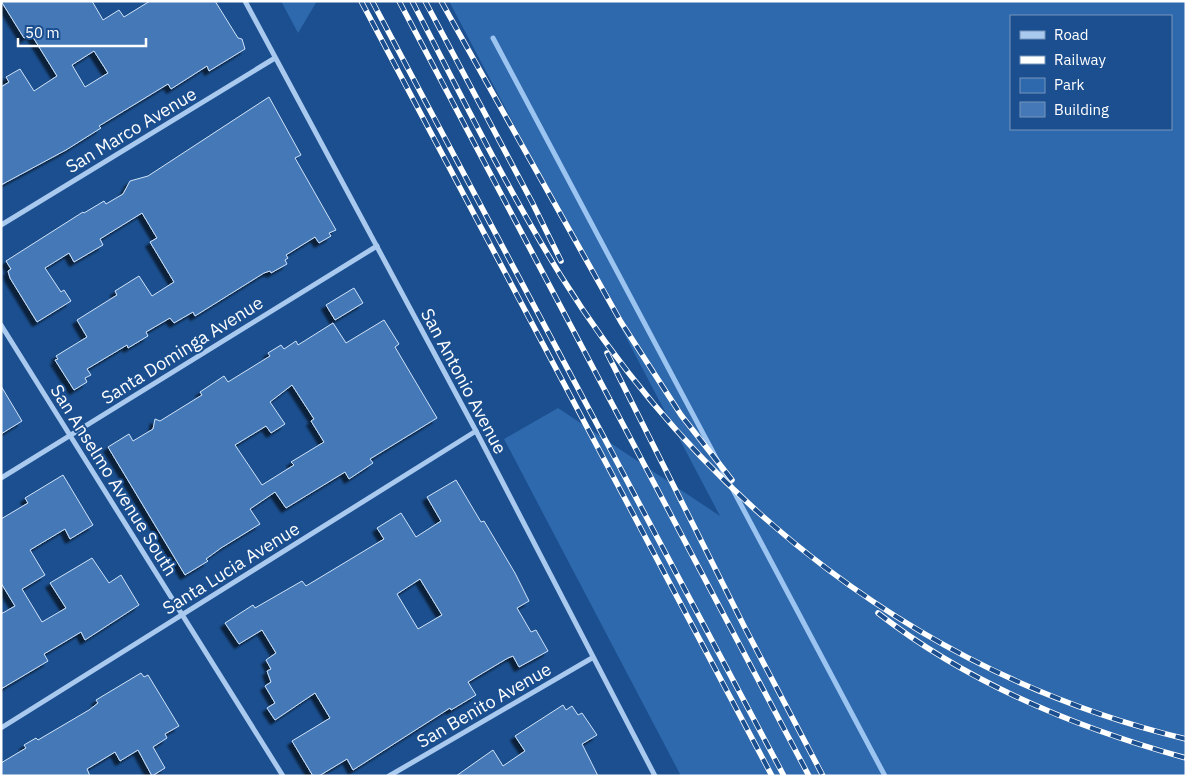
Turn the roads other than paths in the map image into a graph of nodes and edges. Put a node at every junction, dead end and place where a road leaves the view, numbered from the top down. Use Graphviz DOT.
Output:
graph roads {
  1 [pos="245,1"];
  2 [pos="275,58"];
  3 [pos="1,225"];
  4 [pos="377,246"];
  5 [pos="1,325"];
  6 [pos="476,431"];
  7 [pos="69,436"];
  8 [pos="1,478"];
  9 [pos="183,615"];
  10 [pos="592,658"];
  11 [pos="1,728"];
  12 [pos="283,776"];
  13 [pos="389,776"];
  14 [pos="655,776"];
  1 -- 2 [label="street, San Antonio Avenue"];
  2 -- 3 [label="street, San Marco Avenue"];
  2 -- 4 [label="street, San Antonio Avenue"];
  4 -- 6 [label="street, San Antonio Avenue"];
  4 -- 7 [label="street, Santa Dominga Avenue"];
  5 -- 7 [label="street, San Anselmo Avenue South"];
  6 -- 9 [label="street, Santa Lucia Avenue"];
  6 -- 10 [label="street, San Antonio Avenue"];
  7 -- 8 [label="street, Santa Dominga Avenue"];
  7 -- 9 [label="street, San Anselmo Avenue South"];
  9 -- 11 [label="street, Santa Lucia Avenue"];
  9 -- 12 [label="street, San Anselmo Avenue South"];
  10 -- 13 [label="street, San Benito Avenue"];
  10 -- 14 [label="street, San Antonio Avenue"];
}
